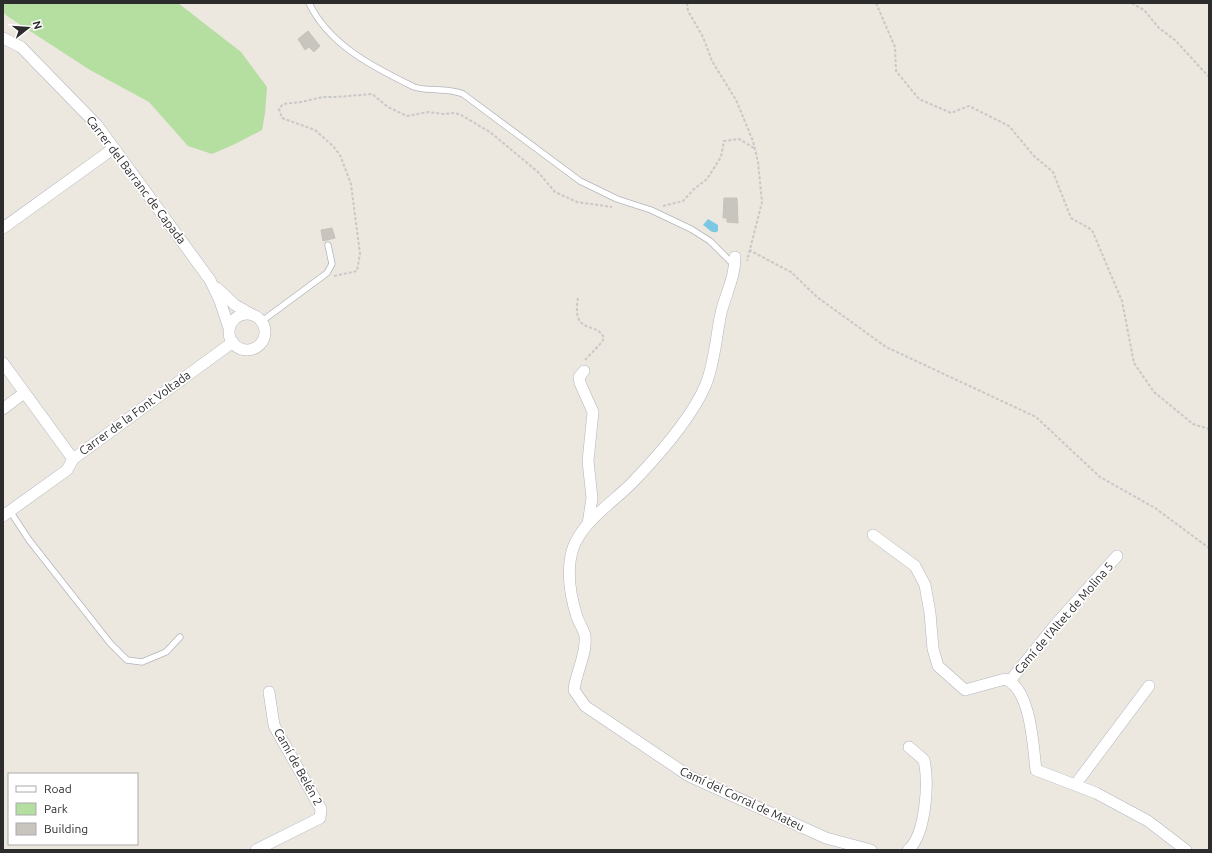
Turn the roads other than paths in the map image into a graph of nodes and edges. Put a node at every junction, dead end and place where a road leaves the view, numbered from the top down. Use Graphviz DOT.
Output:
graph roads {
  1 [pos="309,3"];
  2 [pos="3,38"];
  3 [pos="114,148"];
  4 [pos="3,228"];
  5 [pos="328,245"];
  6 [pos="735,266"];
  7 [pos="210,280"];
  8 [pos="252,314"];
  9 [pos="262,321"];
  10 [pos="230,328"];
  11 [pos="233,342"];
  12 [pos="3,363"];
  13 [pos="582,374"];
  14 [pos="24,392"];
  15 [pos="3,409"];
  16 [pos="73,459"];
  17 [pos="6,514"];
  18 [pos="588,524"];
  19 [pos="873,535"];
  20 [pos="1117,556"];
  21 [pos="180,637"];
  22 [pos="1010,681"];
  23 [pos="1149,686"];
  24 [pos="269,692"];
  25 [pos="909,747"];
  26 [pos="1075,785"];
  27 [pos="256,850"];
  28 [pos="871,850"];
  29 [pos="908,850"];
  30 [pos="1186,850"];
  1 -- 6 [label="lane"];
  2 -- 3 [label="street, Carrer del Barranc de Capada"];
  3 -- 4 [label="street"];
  3 -- 7 [label="street, Carrer del Barranc de Capada"];
  5 -- 9 [label="lane"];
  6 -- 18 [label="street, Camí del Corral de Mateu"];
  7 -- 8 [label="street, Carrer del Barranc de Capada"];
  7 -- 10 [label="street, Carrer del Barranc de Capada"];
  8 -- 9 [label="street"];
  8 -- 10 [label="street"];
  9 -- 11 [label="street"];
  10 -- 11 [label="street"];
  11 -- 16 [label="street, Carrer de la Font Voltada"];
  12 -- 14 [label="street"];
  13 -- 18 [label="street"];
  14 -- 15 [label="street"];
  14 -- 16 [label="street"];
  16 -- 17 [label="street, Carrer de la Font Voltada"];
  17 -- 21 [label="lane"];
  18 -- 28 [label="street, Camí del Corral de Mateu"];
  19 -- 22 [label="street"];
  20 -- 22 [label="street, Camí de l'Altet de Molina 5"];
  22 -- 26 [label="street"];
  23 -- 26 [label="street"];
  24 -- 27 [label="street, Camí de Belén 2"];
  25 -- 29 [label="street"];
  26 -- 30 [label="street"];
}
